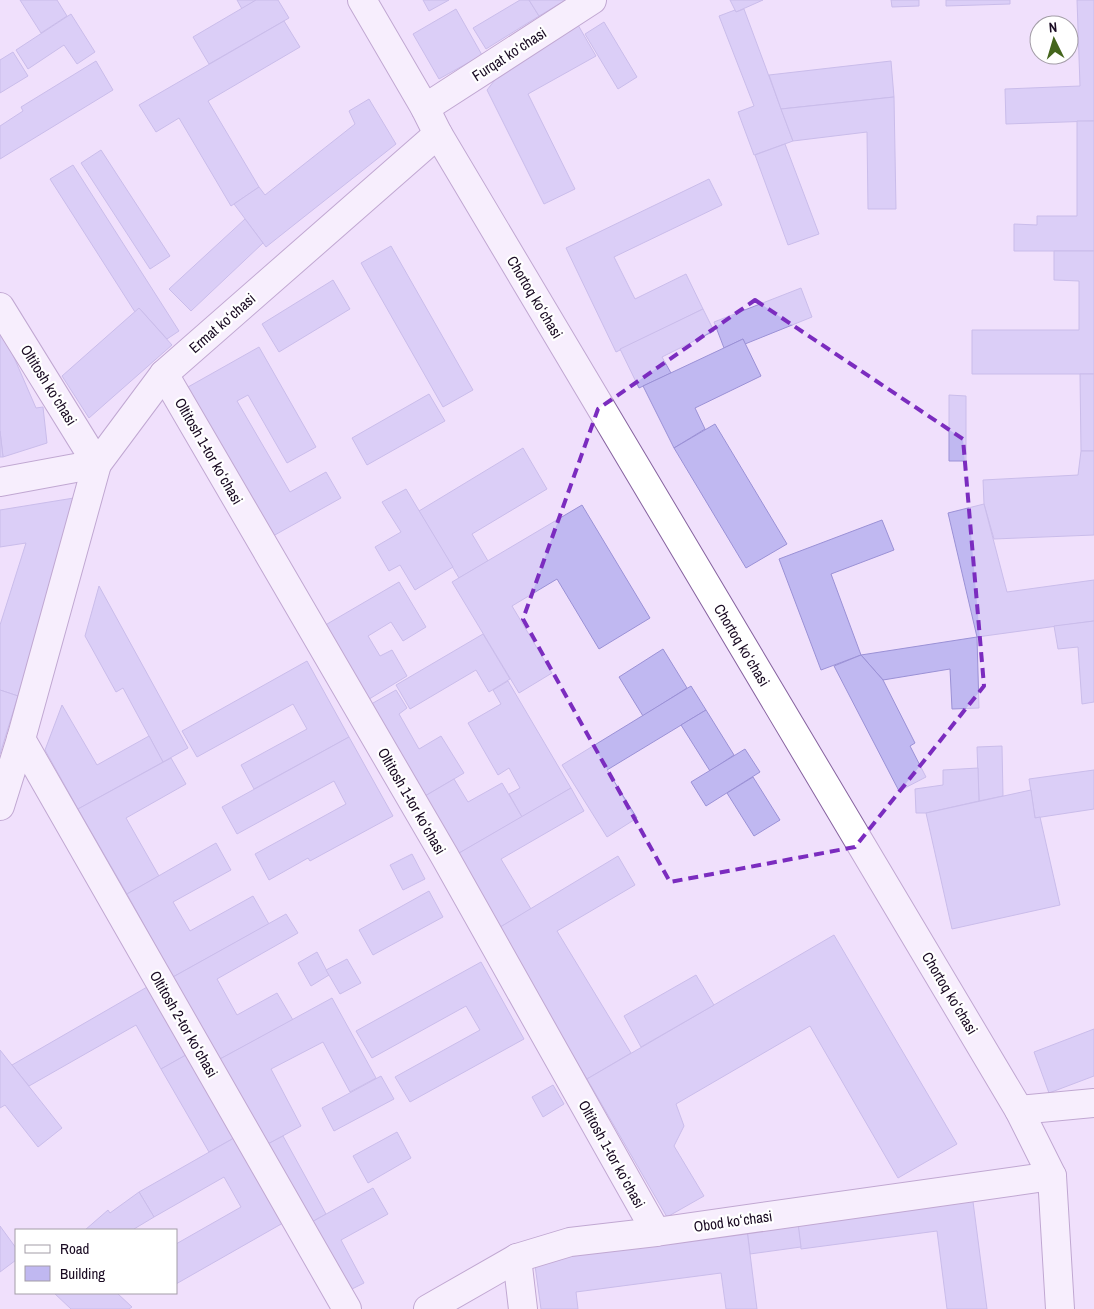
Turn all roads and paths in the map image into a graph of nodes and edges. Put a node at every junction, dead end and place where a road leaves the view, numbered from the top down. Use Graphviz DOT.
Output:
graph roads {
  1 [pos="362,0"];
  2 [pos="592,0"];
  3 [pos="425,108"];
  4 [pos="438,134"];
  5 [pos="0,307"];
  6 [pos="164,374"];
  7 [pos="97,464"];
  8 [pos="0,482"];
  9 [pos="21,739"];
  10 [pos="0,806"];
  11 [pos="1094,1103"];
  12 [pos="1019,1110"];
  13 [pos="1052,1176"];
  14 [pos="656,1232"];
  15 [pos="517,1258"];
  16 [pos="347,1309"];
  17 [pos="428,1309"];
  18 [pos="523,1309"];
  19 [pos="1060,1309"];
  1 -- 3 [label="street, Chortoq koʻchasi"];
  2 -- 3 [label="street, Furqat koʻchasi"];
  3 -- 4 [label="street, Chortoq koʻchasi"];
  4 -- 6 [label="street, Ermat koʻchasi"];
  4 -- 12 [label="street, Chortoq koʻchasi"];
  5 -- 7 [label="street, Oltitosh koʻchasi"];
  6 -- 7 [label="street, Ermat koʻchasi"];
  6 -- 14 [label="street, Oltitosh 1-tor koʻchasi"];
  7 -- 8 [label="street"];
  7 -- 9 [label="street"];
  9 -- 10 [label="street"];
  9 -- 16 [label="street, Oltitosh 2-tor koʻchasi"];
  11 -- 12 [label="street"];
  12 -- 13 [label="street, Chortoq koʻchasi"];
  13 -- 14 [label="street, Obod koʻchasi"];
  13 -- 19 [label="street, Chortoq koʻchasi"];
  14 -- 15 [label="street, Obod koʻchasi"];
  15 -- 17 [label="street, Obod koʻchasi"];
  15 -- 18 [label="street"];
}
